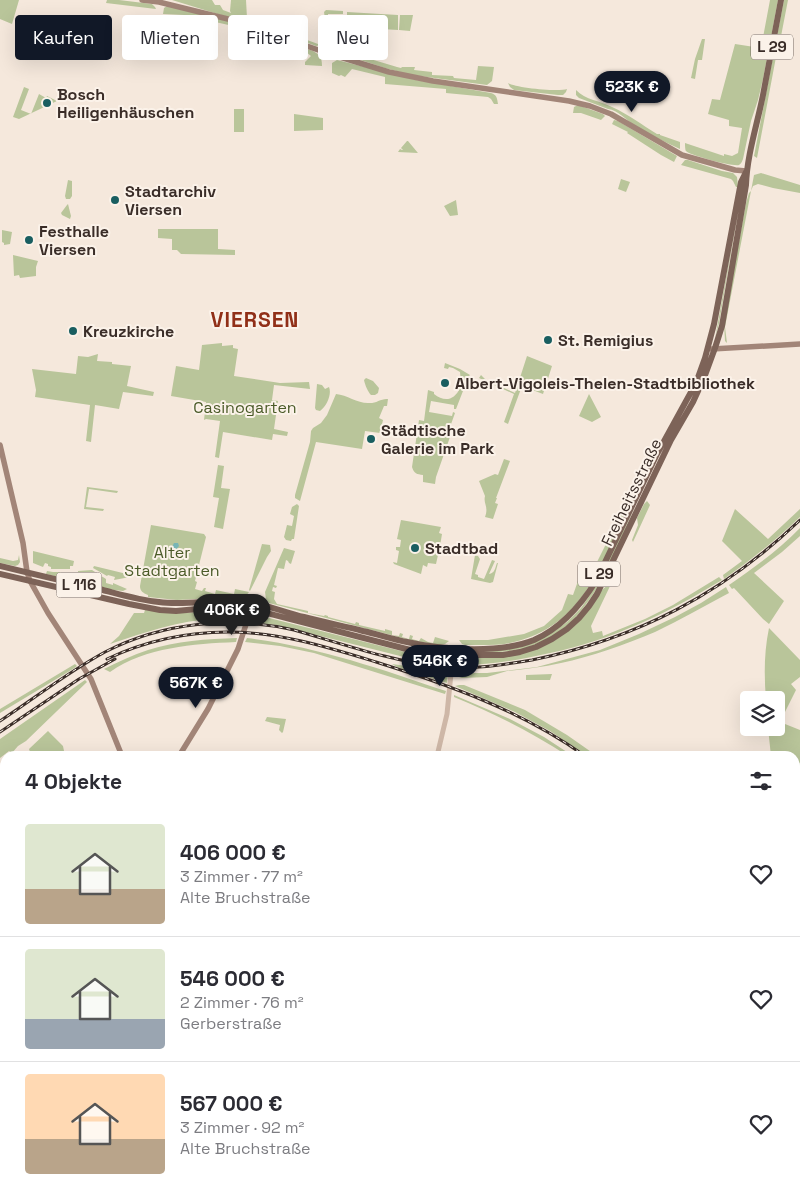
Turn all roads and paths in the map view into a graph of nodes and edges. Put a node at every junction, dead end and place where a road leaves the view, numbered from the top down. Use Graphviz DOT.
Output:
graph roads {
  1 [pos="142,0"];
  2 [pos="781,0"];
  3 [pos="746,171"];
  4 [pos="800,344"];
  5 [pos="716,345"];
  6 [pos="707,350"];
  7 [pos="0,445"];
  8 [pos="633,502"];
  9 [pos="640,505"];
  10 [pos="0,566"];
  11 [pos="27,572"];
  12 [pos="0,574"];
  13 [pos="30,581"];
  14 [pos="46,584"];
  15 [pos="38,598"];
  16 [pos="130,601"];
  17 [pos="252,606"];
  18 [pos="453,652"];
  19 [pos="120,751"];
  20 [pos="182,751"];
  21 [pos="438,751"];
  1 -- 3 [label="main road"];
  2 -- 3 [label="main road, Freiheitsstraße / L 29"];
  3 -- 5 [label="main road, Freiheitsstraße / L 29"];
  3 -- 6 [label="main road, Freiheitsstraße / L 29"];
  4 -- 5 [label="main road"];
  5 -- 6 [label="main road"];
  5 -- 9 [label="main road, Freiheitsstraße / L 29"];
  6 -- 8 [label="main road, Freiheitsstraße / L 29"];
  7 -- 11 [label="main road"];
  8 -- 9 [label="main road"];
  8 -- 18 [label="main road, Freiheitsstraße / L 29"];
  9 -- 18 [label="main road, Freiheitsstraße / L 29"];
  10 -- 11 [label="main road, Freiheitsstraße"];
  11 -- 13 [label="main road"];
  11 -- 16 [label="main road, Freiheitsstraße / L 116"];
  12 -- 13 [label="main road, Freiheitsstraße"];
  13 -- 14 [label="main road, Freiheitsstraße / L 116"];
  13 -- 15 [label="main road"];
  14 -- 15 [label="main road"];
  14 -- 16 [label="main road, Freiheitsstraße / L 116"];
  15 -- 19 [label="main road"];
  16 -- 17 [label="main road, Freiheitsstraße / L 116"];
  17 -- 18 [label="main road, Freiheitsstraße / L 29"];
  17 -- 18 [label="main road, Freiheitsstraße / L 29"];
  17 -- 20 [label="main road"];
  18 -- 21 [label="street"];
}
